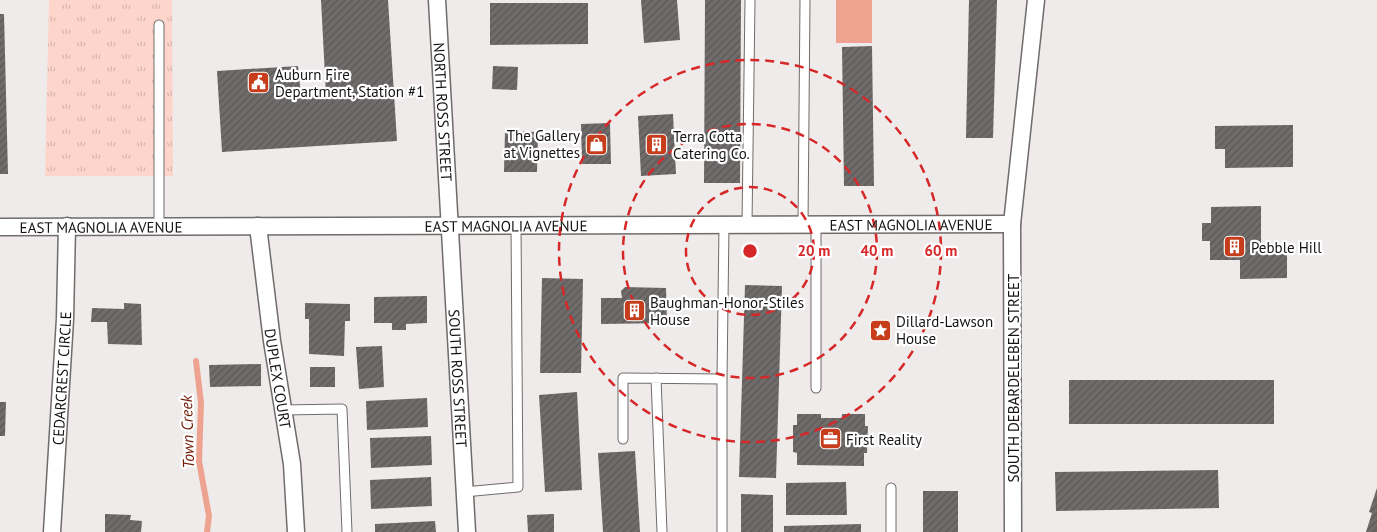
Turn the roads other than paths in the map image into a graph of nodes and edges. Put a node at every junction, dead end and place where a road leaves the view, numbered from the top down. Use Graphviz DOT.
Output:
graph roads {
  1 [pos="438,0"];
  2 [pos="750,0"];
  3 [pos="804,0"];
  4 [pos="1036,0"];
  5 [pos="158,25"];
  6 [pos="747,224"];
  7 [pos="1012,224"];
  8 [pos="448,225"];
  9 [pos="516,225"];
  10 [pos="724,225"];
  11 [pos="810,225"];
  12 [pos="67,226"];
  13 [pos="158,226"];
  14 [pos="258,226"];
  15 [pos="0,227"];
  16 [pos="656,378"];
  17 [pos="722,379"];
  18 [pos="816,388"];
  19 [pos="283,410"];
  20 [pos="623,439"];
  21 [pos="891,488"];
  22 [pos="464,492"];
  23 [pos="52,532"];
  24 [pos="296,532"];
  25 [pos="348,532"];
  26 [pos="467,532"];
  27 [pos="662,532"];
  28 [pos="722,532"];
  29 [pos="891,532"];
  30 [pos="1014,532"];
  1 -- 8 [label="street, NORTH ROSS STREET"];
  2 -- 6 [label="lane"];
  3 -- 11 [label="lane"];
  4 -- 7 [label="street, SOUTH DEBARDELEBEN STREET"];
  5 -- 13 [label="lane"];
  6 -- 10 [label="street, EAST MAGNOLIA AVENUE"];
  6 -- 11 [label="street, EAST MAGNOLIA AVENUE"];
  7 -- 11 [label="street, EAST MAGNOLIA AVENUE"];
  7 -- 30 [label="street, SOUTH DEBARDELEBEN STREET"];
  8 -- 9 [label="street, EAST MAGNOLIA AVENUE"];
  8 -- 14 [label="street, EAST MAGNOLIA AVENUE"];
  8 -- 22 [label="street, SOUTH ROSS STREET"];
  9 -- 10 [label="street, EAST MAGNOLIA AVENUE"];
  9 -- 22 [label="lane"];
  10 -- 17 [label="lane"];
  11 -- 18 [label="lane"];
  12 -- 13 [label="street, EAST MAGNOLIA AVENUE"];
  12 -- 15 [label="street, EAST MAGNOLIA AVENUE"];
  12 -- 23 [label="street, CEDARCREST CIRCLE"];
  13 -- 14 [label="street, EAST MAGNOLIA AVENUE"];
  14 -- 19 [label="street, DUPLEX COURT"];
  16 -- 17 [label="lane"];
  16 -- 20 [label="lane"];
  16 -- 27 [label="lane"];
  17 -- 28 [label="lane"];
  19 -- 24 [label="street, DUPLEX COURT"];
  19 -- 25 [label="lane"];
  21 -- 29 [label="lane"];
  22 -- 26 [label="street, SOUTH ROSS STREET"];
}
